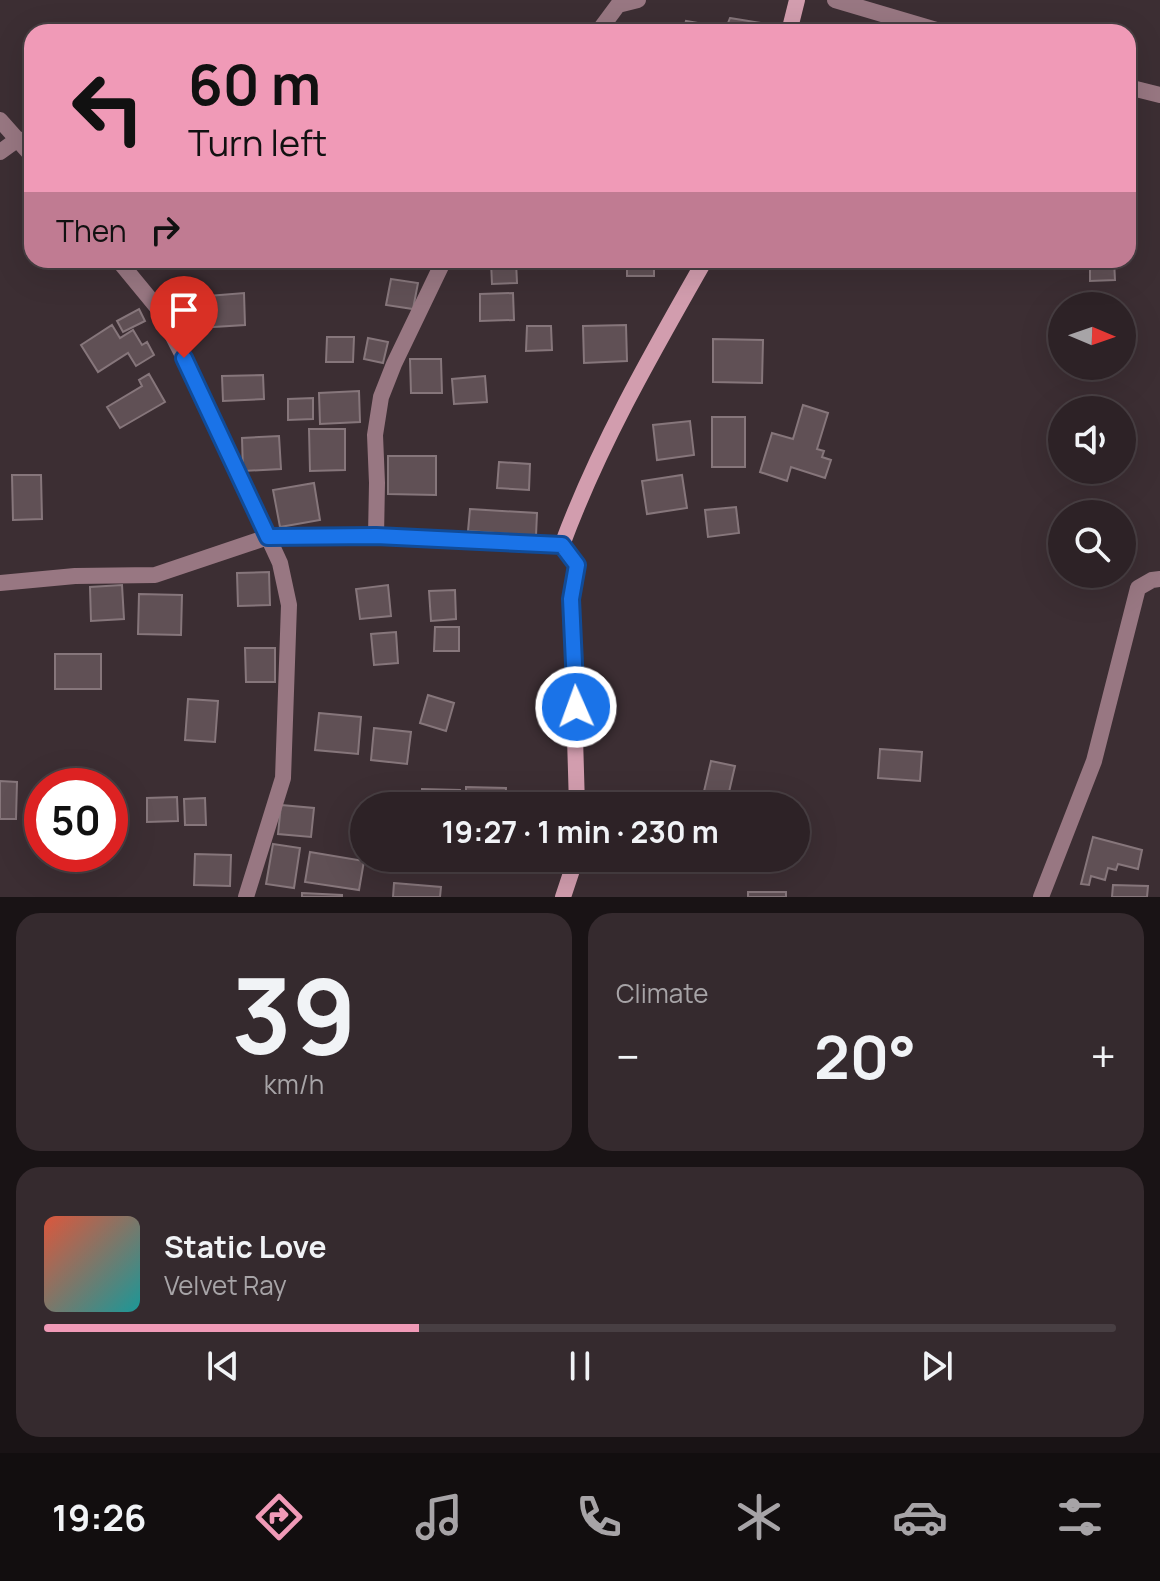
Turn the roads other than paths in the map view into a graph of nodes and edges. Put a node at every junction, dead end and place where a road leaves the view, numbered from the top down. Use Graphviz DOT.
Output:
graph roads {
  1 [pos="638,0"];
  2 [pos="797,0"];
  3 [pos="835,0"];
  4 [pos="604,24"];
  5 [pos="791,24"];
  6 [pos="916,24"];
  7 [pos="1136,89"];
  8 [pos="1160,95"];
  9 [pos="0,120"];
  10 [pos="18,139"];
  11 [pos="24,146"];
  12 [pos="0,152"];
  13 [pos="125,268"];
  14 [pos="440,268"];
  15 [pos="700,268"];
  16 [pos="376,536"];
  17 [pos="268,537"];
  18 [pos="562,545"];
  19 [pos="1160,579"];
  20 [pos="0,583"];
  21 [pos="577,792"];
  22 [pos="571,872"];
  23 [pos="246,897"];
  24 [pos="563,897"];
  25 [pos="1041,897"];
  1 -- 4 [label="street"];
  2 -- 5 [label="main road"];
  3 -- 6 [label="street"];
  7 -- 8 [label="street"];
  9 -- 10 [label="street"];
  10 -- 11 [label="street"];
  10 -- 12 [label="street"];
  13 -- 17 [label="street"];
  14 -- 16 [label="street"];
  15 -- 18 [label="main road"];
  16 -- 17 [label="street"];
  16 -- 18 [label="street"];
  17 -- 20 [label="street"];
  17 -- 23 [label="street"];
  18 -- 21 [label="main road"];
  19 -- 25 [label="street"];
  22 -- 24 [label="main road"];
}
